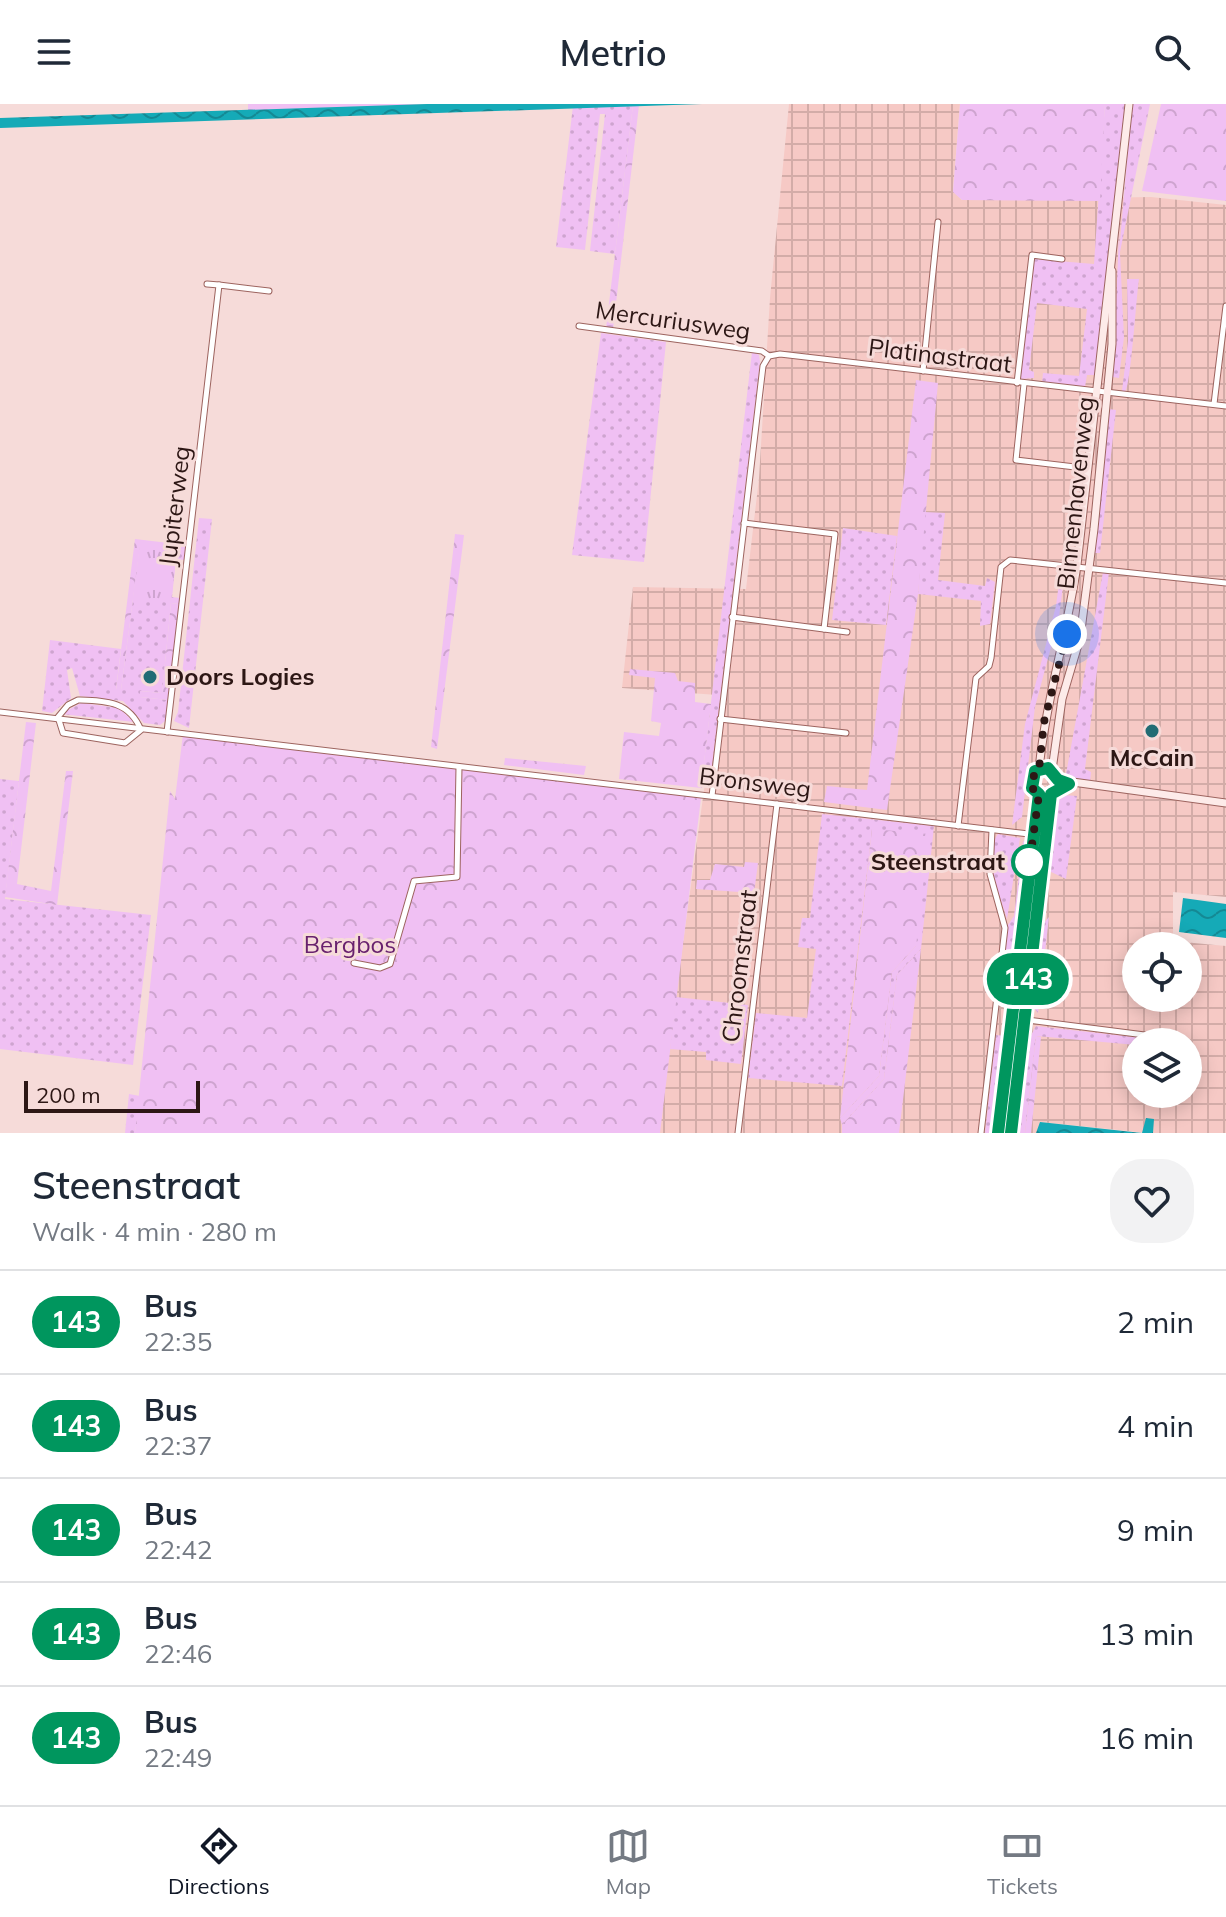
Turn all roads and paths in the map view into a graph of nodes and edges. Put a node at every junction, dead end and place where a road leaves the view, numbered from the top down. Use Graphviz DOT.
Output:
graph roads {
  1 [pos="1129,104"];
  2 [pos="938,222"];
  3 [pos="1062,259"];
  4 [pos="1111,265"];
  5 [pos="207,284"];
  6 [pos="219,285"];
  7 [pos="269,291"];
  8 [pos="1226,306"];
  9 [pos="579,326"];
  10 [pos="769,356"];
  11 [pos="923,371"];
  12 [pos="1020,383"];
  13 [pos="1097,391"];
  14 [pos="1108,393"];
  15 [pos="1214,404"];
  16 [pos="1226,406"];
  17 [pos="1075,467"];
  18 [pos="744,523"];
  19 [pos="1077,565"];
  20 [pos="1088,567"];
  21 [pos="1226,583"];
  22 [pos="732,617"];
  23 [pos="824,629"];
  24 [pos="847,632"];
  25 [pos="0,712"];
  26 [pos="720,719"];
  27 [pos="57,720"];
  28 [pos="141,730"];
  29 [pos="167,732"];
  30 [pos="846,733"];
  31 [pos="459,767"];
  32 [pos="1039,769"];
  33 [pos="1052,770"];
  34 [pos="1055,788"];
  35 [pos="1039,794"];
  36 [pos="712,796"];
  37 [pos="1226,803"];
  38 [pos="777,804"];
  39 [pos="958,826"];
  40 [pos="992,830"];
  41 [pos="1033,834"];
  42 [pos="1046,836"];
  43 [pos="354,963"];
  44 [pos="1012,1018"];
  45 [pos="1023,1020"];
  46 [pos="1122,1032"];
  47 [pos="738,1133"];
  48 [pos="981,1133"];
  49 [pos="998,1133"];
  50 [pos="1011,1133"];
  1 -- 4 [label="main road, Binnenhavenweg"];
  2 -- 11 [label="street"];
  3 -- 12 [label="street"];
  4 -- 13 [label="main road, Binnenhavenweg"];
  4 -- 14 [label="main road, Binnenhavenweg"];
  5 -- 6 [label="street"];
  6 -- 7 [label="street"];
  6 -- 29 [label="street, Jupiterweg"];
  8 -- 15 [label="street"];
  9 -- 10 [label="street, Mercuriusweg"];
  10 -- 11 [label="street, Platinastraat"];
  10 -- 18 [label="street"];
  11 -- 12 [label="street, Platinastraat"];
  12 -- 13 [label="street, Platinastraat"];
  12 -- 17 [label="street"];
  13 -- 14 [label="street, Platinastraat"];
  13 -- 19 [label="main road, Binnenhavenweg"];
  14 -- 15 [label="street, Platinastraat"];
  14 -- 20 [label="main road, Binnenhavenweg"];
  15 -- 16 [label="street, Platinastraat"];
  18 -- 22 [label="street"];
  18 -- 23 [label="street"];
  19 -- 20 [label="street"];
  19 -- 32 [label="main road, Binnenhavenweg"];
  19 -- 39 [label="street"];
  20 -- 21 [label="street"];
  20 -- 33 [label="main road, Binnenhavenweg"];
  22 -- 23 [label="street"];
  22 -- 26 [label="street"];
  23 -- 24 [label="street"];
  25 -- 27 [label="street, Bronsweg"];
  26 -- 30 [label="street"];
  26 -- 36 [label="street"];
  27 -- 28 [label="street, Bronsweg"];
  27 -- 28 [label="street, Bronsweg"];
  27 -- 28 [label="street"];
  28 -- 29 [label="street, Bronsweg"];
  29 -- 31 [label="street, Bronsweg"];
  31 -- 36 [label="street, Bronsweg"];
  31 -- 43 [label="street"];
  32 -- 33 [label="main road"];
  32 -- 35 [label="main road"];
  33 -- 34 [label="main road"];
  34 -- 35 [label="main road"];
  34 -- 37 [label="main road"];
  34 -- 42 [label="main road"];
  35 -- 41 [label="main road"];
  36 -- 38 [label="street, Bronsweg"];
  38 -- 39 [label="street, Bronsweg"];
  38 -- 47 [label="street, Chroomstraat"];
  39 -- 40 [label="street, Bronsweg"];
  40 -- 41 [label="street, Bronsweg"];
  40 -- 48 [label="street"];
  41 -- 42 [label="street, Bronsweg"];
  41 -- 44 [label="main road"];
  42 -- 45 [label="main road"];
  44 -- 45 [label="street"];
  44 -- 49 [label="main road"];
  45 -- 46 [label="street"];
  45 -- 50 [label="main road"];
}
